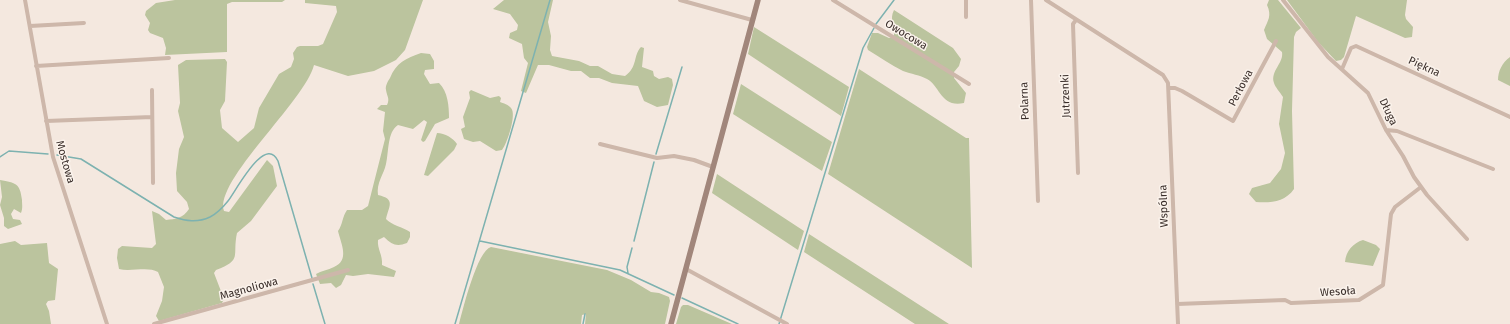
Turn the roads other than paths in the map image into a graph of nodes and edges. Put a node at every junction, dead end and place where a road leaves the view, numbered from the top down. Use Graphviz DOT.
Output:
graph roads {
  1 [pos="25,0"];
  2 [pos="680,0"];
  3 [pos="758,0"];
  4 [pos="833,0"];
  5 [pos="966,0"];
  6 [pos="1031,0"];
  7 [pos="1046,0"];
  8 [pos="1283,0"];
  9 [pos="966,17"];
  10 [pos="752,20"];
  11 [pos="1076,20"];
  12 [pos="84,23"];
  13 [pos="30,26"];
  14 [pos="1276,41"];
  15 [pos="169,58"];
  16 [pos="36,66"];
  17 [pos="1342,69"];
  18 [pos="969,84"];
  19 [pos="1170,88"];
  20 [pos="152,90"];
  21 [pos="152,117"];
  22 [pos="1510,117"];
  23 [pos="46,121"];
  24 [pos="1386,130"];
  25 [pos="600,144"];
  26 [pos="713,167"];
  27 [pos="1493,169"];
  28 [pos="1078,173"];
  29 [pos="153,183"];
  30 [pos="1421,187"];
  31 [pos="1038,201"];
  32 [pos="1467,239"];
  33 [pos="686,269"];
  34 [pos="348,270"];
  35 [pos="1178,304"];
  36 [pos="107,324"];
  37 [pos="154,324"];
  38 [pos="672,324"];
  39 [pos="787,324"];
  40 [pos="1178,324"];
  1 -- 13 [label="street, Mostowa"];
  2 -- 10 [label="street"];
  3 -- 10 [label="street"];
  4 -- 18 [label="street, Owocowa"];
  5 -- 9 [label="street"];
  6 -- 31 [label="street, Polarna"];
  7 -- 11 [label="street"];
  8 -- 17 [label="street, Długa"];
  10 -- 26 [label="street"];
  11 -- 19 [label="street"];
  11 -- 28 [label="street, Jutrzenki"];
  12 -- 13 [label="street"];
  13 -- 16 [label="street, Mostowa"];
  14 -- 19 [label="street, Perłowa"];
  15 -- 16 [label="street"];
  16 -- 23 [label="street, Mostowa"];
  17 -- 22 [label="street, Piękna"];
  17 -- 24 [label="street, Długa"];
  19 -- 35 [label="street, Wspólna"];
  20 -- 21 [label="street"];
  21 -- 23 [label="street"];
  21 -- 29 [label="street"];
  23 -- 36 [label="street, Mostowa"];
  24 -- 27 [label="street"];
  24 -- 30 [label="street, Długa"];
  25 -- 26 [label="street"];
  26 -- 33 [label="street"];
  30 -- 32 [label="street, Długa"];
  30 -- 35 [label="street, Wesoła"];
  33 -- 38 [label="street"];
  33 -- 39 [label="street"];
  34 -- 37 [label="street, Magnoliowa"];
  35 -- 40 [label="street, Wspólna"];
}
